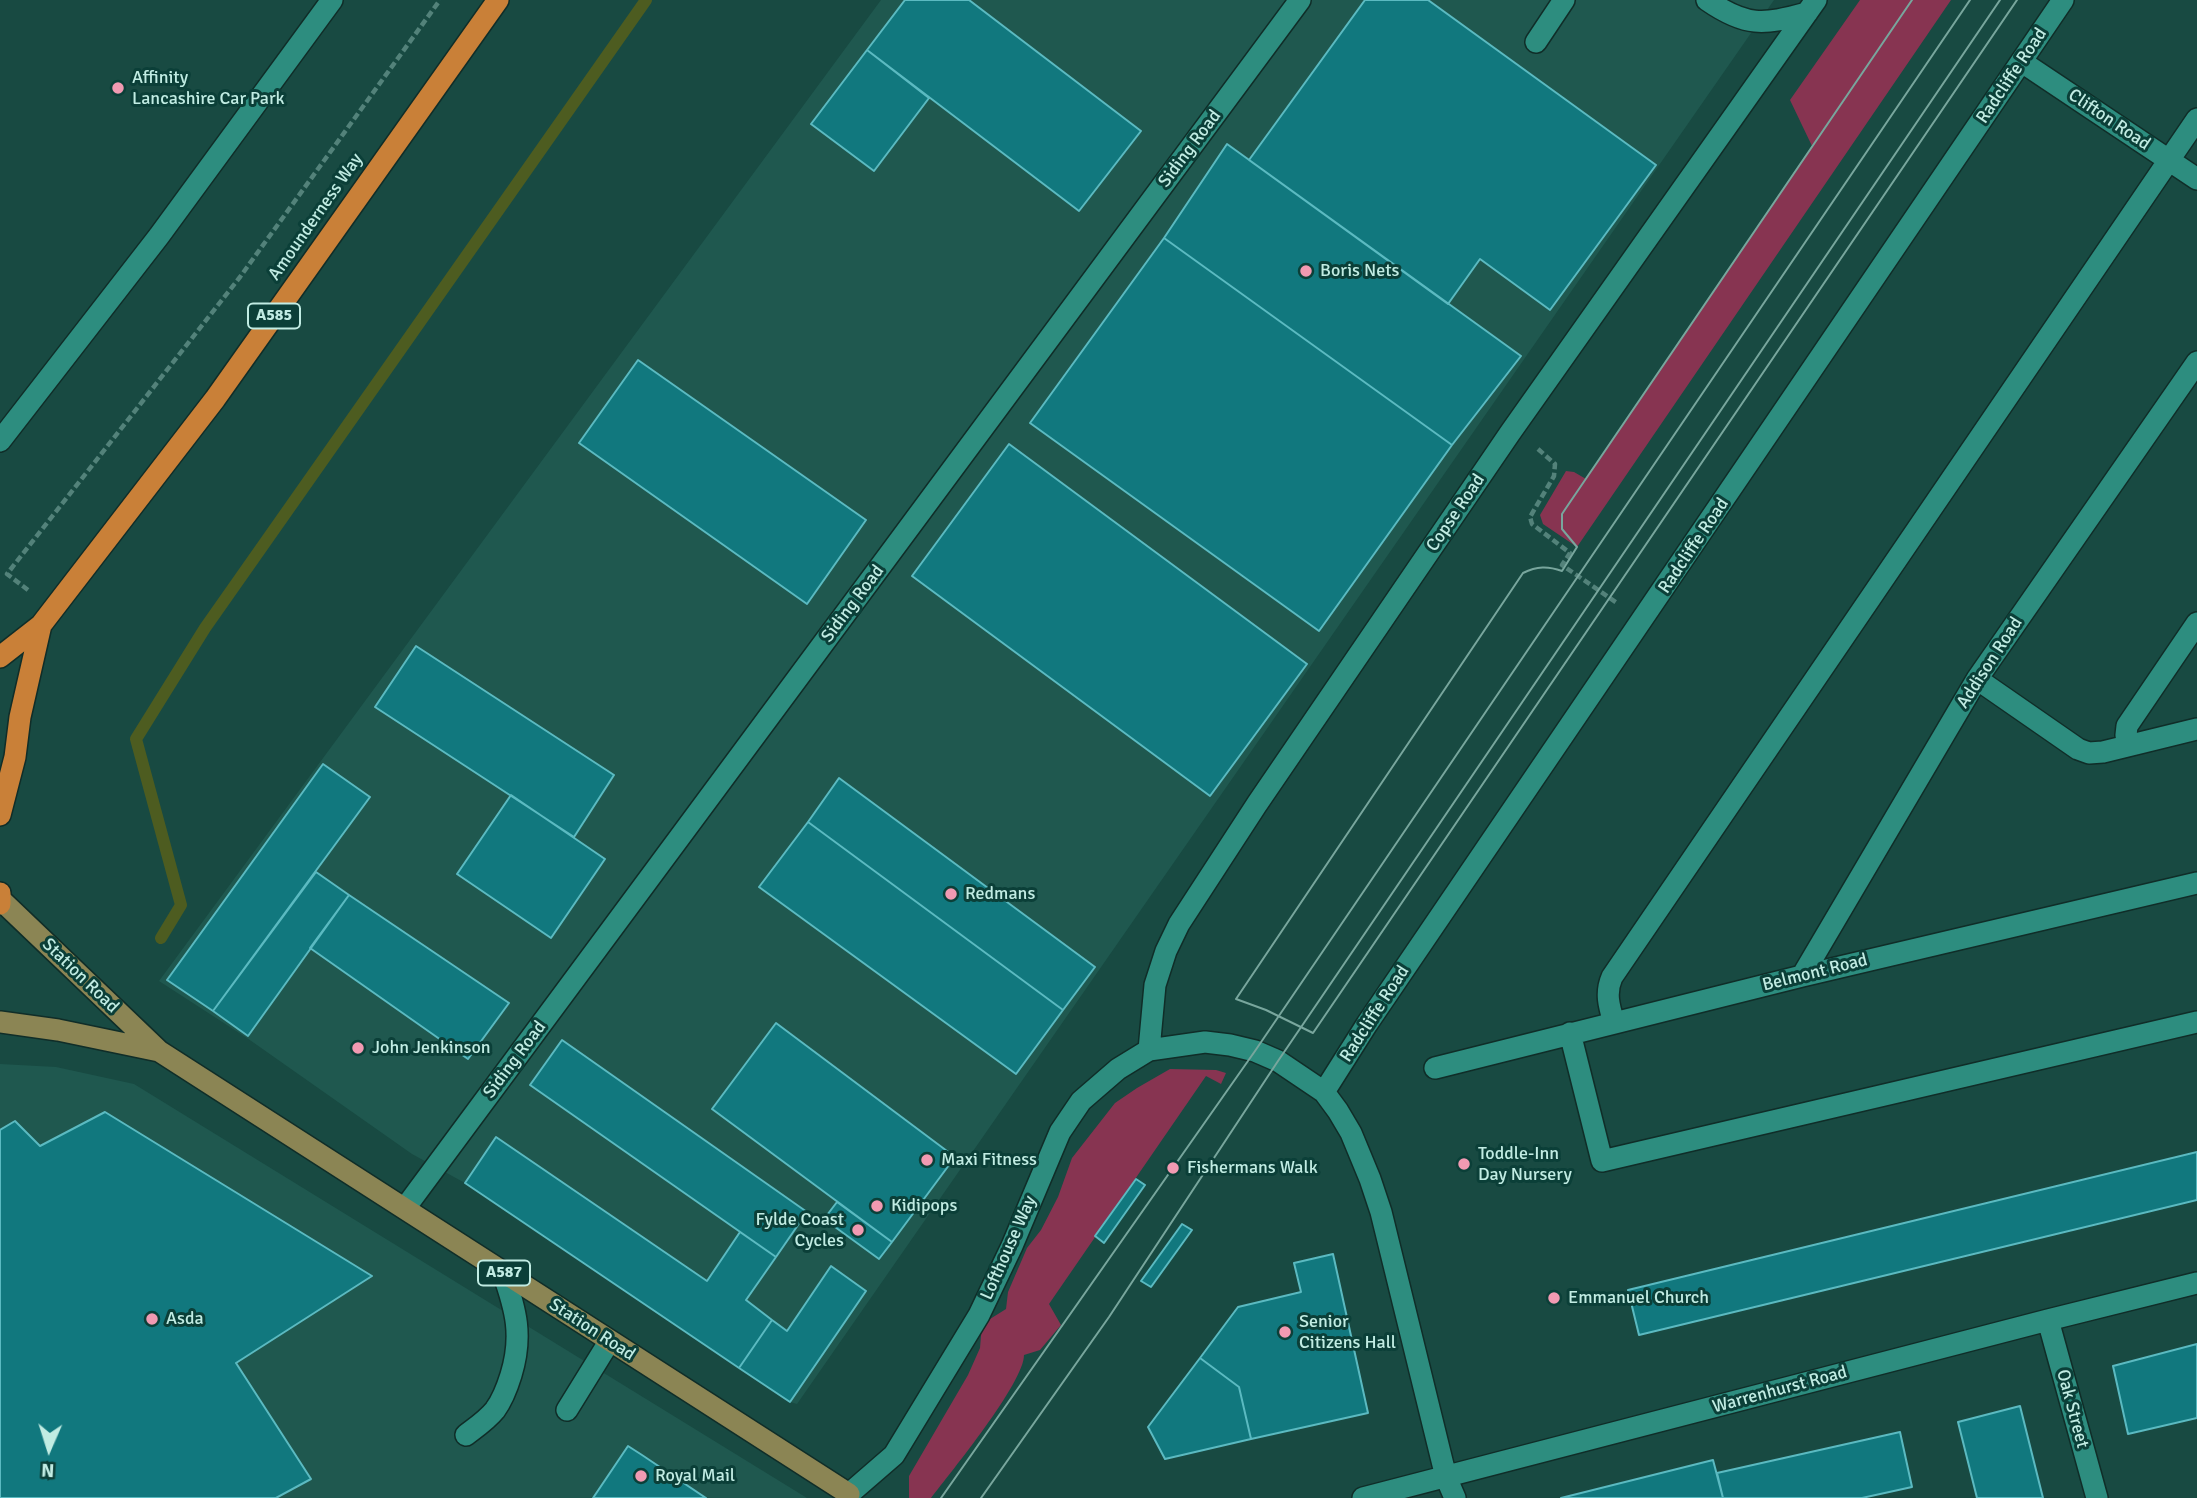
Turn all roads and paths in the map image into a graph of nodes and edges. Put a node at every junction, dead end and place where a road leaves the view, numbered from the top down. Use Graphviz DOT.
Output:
graph roads {
  1 [pos="332,0"];
  2 [pos="440,0"];
  3 [pos="498,0"];
  4 [pos="1300,0"];
  5 [pos="1564,0"];
  6 [pos="1707,0"];
  7 [pos="2063,0"];
  8 [pos="1812,6"];
  9 [pos="1536,42"];
  10 [pos="2022,62"];
  11 [pos="2197,119"];
  12 [pos="2169,160"];
  13 [pos="2197,179"];
  14 [pos="2197,362"];
  15 [pos="1510,433"];
  16 [pos="0,441"];
  17 [pos="47,617"];
  18 [pos="1642,623"];
  19 [pos="2197,623"];
  20 [pos="0,657"];
  21 [pos="1977,680"];
  22 [pos="2197,729"];
  23 [pos="2127,746"];
  24 [pos="0,815"];
  25 [pos="2197,883"];
  26 [pos="0,893"];
  27 [pos="0,902"];
  28 [pos="1802,976"];
  29 [pos="0,1022"];
  30 [pos="2197,1022"];
  31 [pos="1614,1023"];
  32 [pos="1570,1034"];
  33 [pos="1149,1050"];
  34 [pos="159,1051"];
  35 [pos="1435,1068"];
  36 [pos="1324,1092"];
  37 [pos="405,1208"];
  38 [pos="502,1273"];
  39 [pos="2197,1283"];
  40 [pos="2048,1320"];
  41 [pos="609,1342"];
  42 [pos="567,1410"];
  43 [pos="466,1435"];
  44 [pos="1446,1477"];
  45 [pos="847,1497"];
  46 [pos="1363,1498"];
  47 [pos="1455,1498"];
  48 [pos="2096,1498"];
  1 -- 16 [label="street"];
  2 -- 17 [label="path"];
  3 -- 17 [label="highway, Amounderness Way / A585"];
  4 -- 37 [label="street, Siding Road"];
  5 -- 9 [label="street"];
  6 -- 8 [label="street"];
  7 -- 10 [label="street, Radcliffe Road"];
  8 -- 15 [label="street, Copse Road"];
  10 -- 12 [label="street, Clifton Road"];
  10 -- 18 [label="street, Radcliffe Road"];
  11 -- 12 [label="street"];
  12 -- 13 [label="street, Clifton Road"];
  12 -- 31 [label="street"];
  14 -- 21 [label="street, Addison Road"];
  15 -- 18 [label="path"];
  15 -- 33 [label="street, Copse Road"];
  17 -- 20 [label="highway, Amounderness Way / A585"];
  17 -- 24 [label="highway, Amounderness Way / A585"];
  18 -- 36 [label="street, Radcliffe Road"];
  19 -- 23 [label="street"];
  21 -- 23 [label="street"];
  21 -- 28 [label="street, Addison Road"];
  22 -- 23 [label="street"];
  25 -- 28 [label="street, Belmont Road"];
  26 -- 27 [label="highway"];
  27 -- 34 [label="main road, Station Road / A587"];
  28 -- 31 [label="street, Belmont Road"];
  29 -- 34 [label="main road, Station Road / A587"];
  30 -- 32 [label="street"];
  31 -- 32 [label="street, Belmont Road"];
  32 -- 35 [label="street, Belmont Road"];
  33 -- 36 [label="street, Lofthouse Way"];
  33 -- 45 [label="street, Lofthouse Way"];
  34 -- 37 [label="main road, Station Road / A587"];
  36 -- 44 [label="street, Lofthouse Way"];
  37 -- 38 [label="main road, Station Road / A587"];
  38 -- 41 [label="main road, Station Road / A587"];
  38 -- 43 [label="street"];
  39 -- 40 [label="street, Warrenhurst Road"];
  40 -- 44 [label="street, Warrenhurst Road"];
  40 -- 48 [label="street, Oak Street"];
  41 -- 42 [label="street"];
  41 -- 45 [label="main road, Station Road / A587"];
  44 -- 46 [label="street, Warrenhurst Road"];
  44 -- 47 [label="street, Lofthouse Way"];
}
